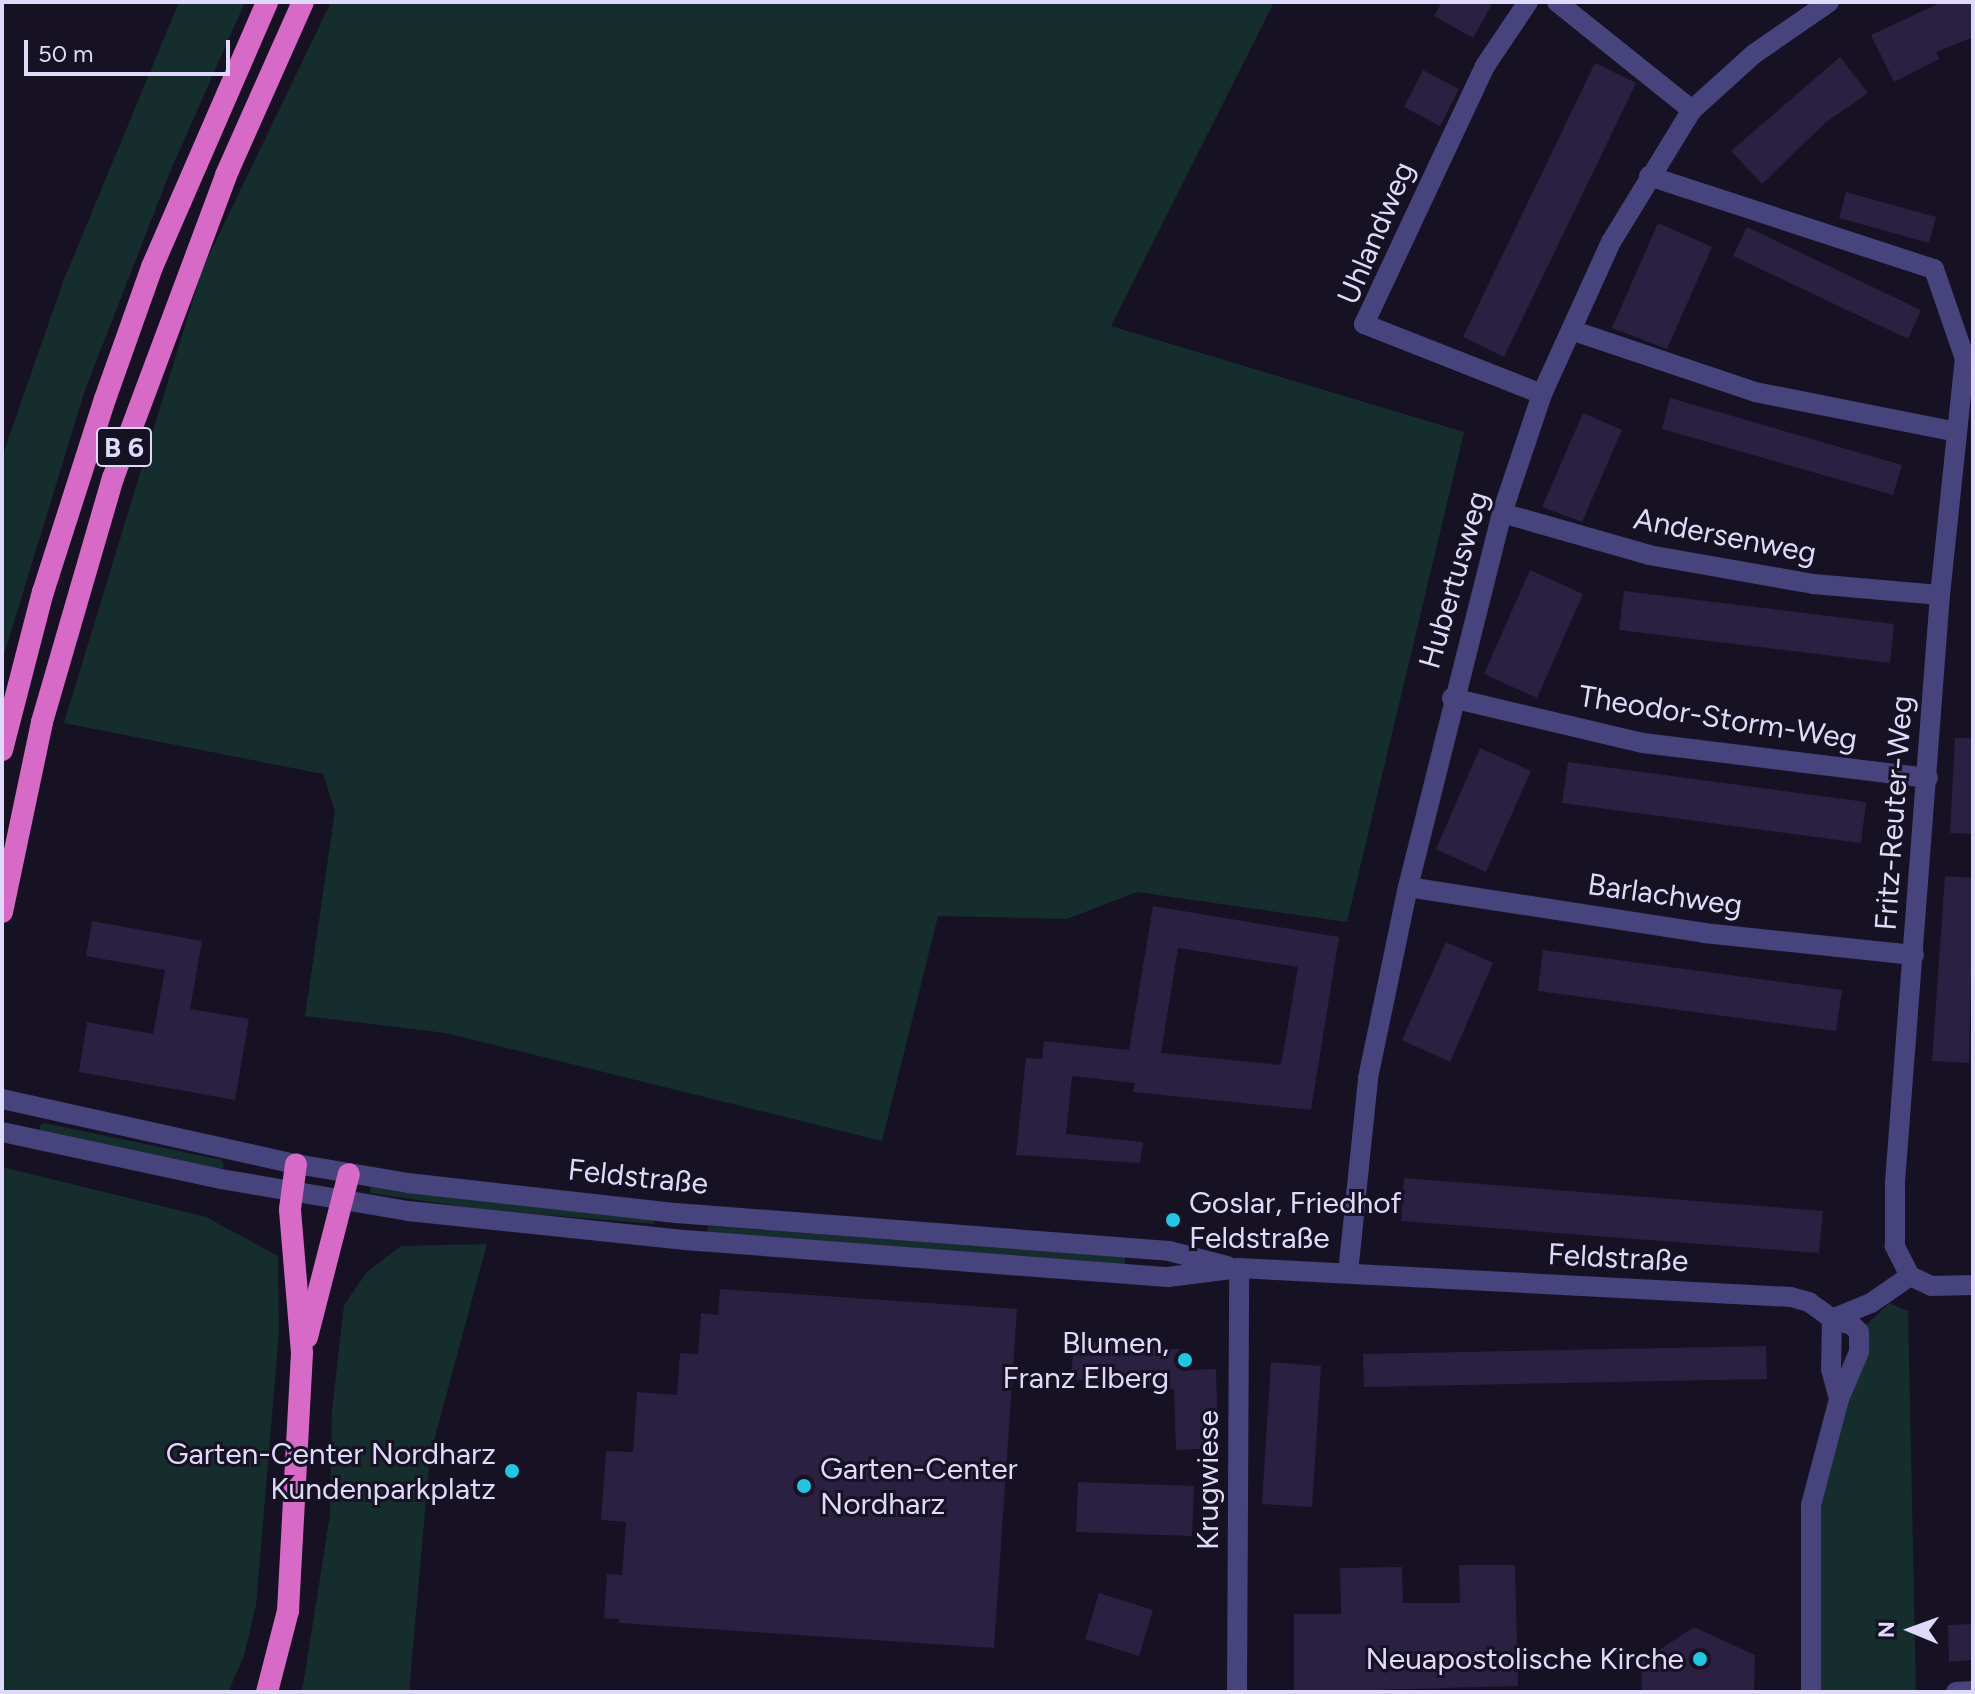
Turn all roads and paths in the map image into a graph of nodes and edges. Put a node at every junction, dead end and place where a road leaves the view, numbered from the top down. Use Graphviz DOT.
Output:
graph roads {
  1 [pos="267,2"];
  2 [pos="303,2"];
  3 [pos="1528,2"];
  4 [pos="1557,2"];
  5 [pos="1829,2"];
  6 [pos="1692,110"];
  7 [pos="1649,176"];
  8 [pos="1571,330"];
  9 [pos="1969,359"];
  10 [pos="1542,394"];
  11 [pos="1957,432"];
  12 [pos="1502,513"];
  13 [pos="1940,595"];
  14 [pos="1452,698"];
  15 [pos="2,750"];
  16 [pos="1928,778"];
  17 [pos="1408,887"];
  18 [pos="2,912"];
  19 [pos="1914,955"];
  20 [pos="2,1099"];
  21 [pos="2,1132"];
  22 [pos="296,1164"];
  23 [pos="349,1174"];
  24 [pos="292,1191"];
  25 [pos="345,1200"];
  26 [pos="1239,1268"];
  27 [pos="1348,1273"];
  28 [pos="1910,1276"];
  29 [pos="1973,1285"];
  30 [pos="1832,1319"];
  31 [pos="302,1353"];
  32 [pos="1973,1691"];
  33 [pos="267,1692"];
  34 [pos="1237,1692"];
  35 [pos="1811,1692"];
  36 [pos="1956,1692"];
  1 -- 15 [label="highway, B 6"];
  2 -- 18 [label="highway, B 6"];
  3 -- 10 [label="street, Uhlandweg"];
  4 -- 6 [label="street"];
  5 -- 6 [label="street, Hubertusweg"];
  6 -- 7 [label="street, Hubertusweg"];
  7 -- 8 [label="street, Hubertusweg"];
  7 -- 9 [label="street"];
  8 -- 10 [label="street, Hubertusweg"];
  8 -- 11 [label="street"];
  9 -- 11 [label="street, Fritz-Reuter-Weg"];
  10 -- 12 [label="street, Hubertusweg"];
  11 -- 13 [label="street, Fritz-Reuter-Weg"];
  12 -- 13 [label="street, Andersenweg"];
  12 -- 14 [label="street, Hubertusweg"];
  13 -- 16 [label="street, Fritz-Reuter-Weg"];
  14 -- 16 [label="street, Theodor-Storm-Weg"];
  14 -- 17 [label="street, Hubertusweg"];
  16 -- 19 [label="street, Fritz-Reuter-Weg"];
  17 -- 19 [label="street, Barlachweg"];
  17 -- 27 [label="street, Hubertusweg"];
  19 -- 28 [label="street, Fritz-Reuter-Weg"];
  20 -- 22 [label="street, Feldstraße"];
  21 -- 24 [label="street, Feldstraße"];
  22 -- 23 [label="street, Feldstraße"];
  22 -- 24 [label="highway"];
  23 -- 25 [label="highway"];
  23 -- 26 [label="street, Feldstraße"];
  24 -- 25 [label="street, Feldstraße"];
  24 -- 31 [label="highway"];
  25 -- 26 [label="street, Feldstraße"];
  25 -- 31 [label="highway"];
  26 -- 27 [label="street, Feldstraße"];
  26 -- 34 [label="street, Krugwiese"];
  27 -- 30 [label="street, Feldstraße"];
  28 -- 29 [label="street"];
  28 -- 30 [label="street"];
  30 -- 35 [label="street"];
  31 -- 33 [label="highway"];
  32 -- 36 [label="street"];
}
